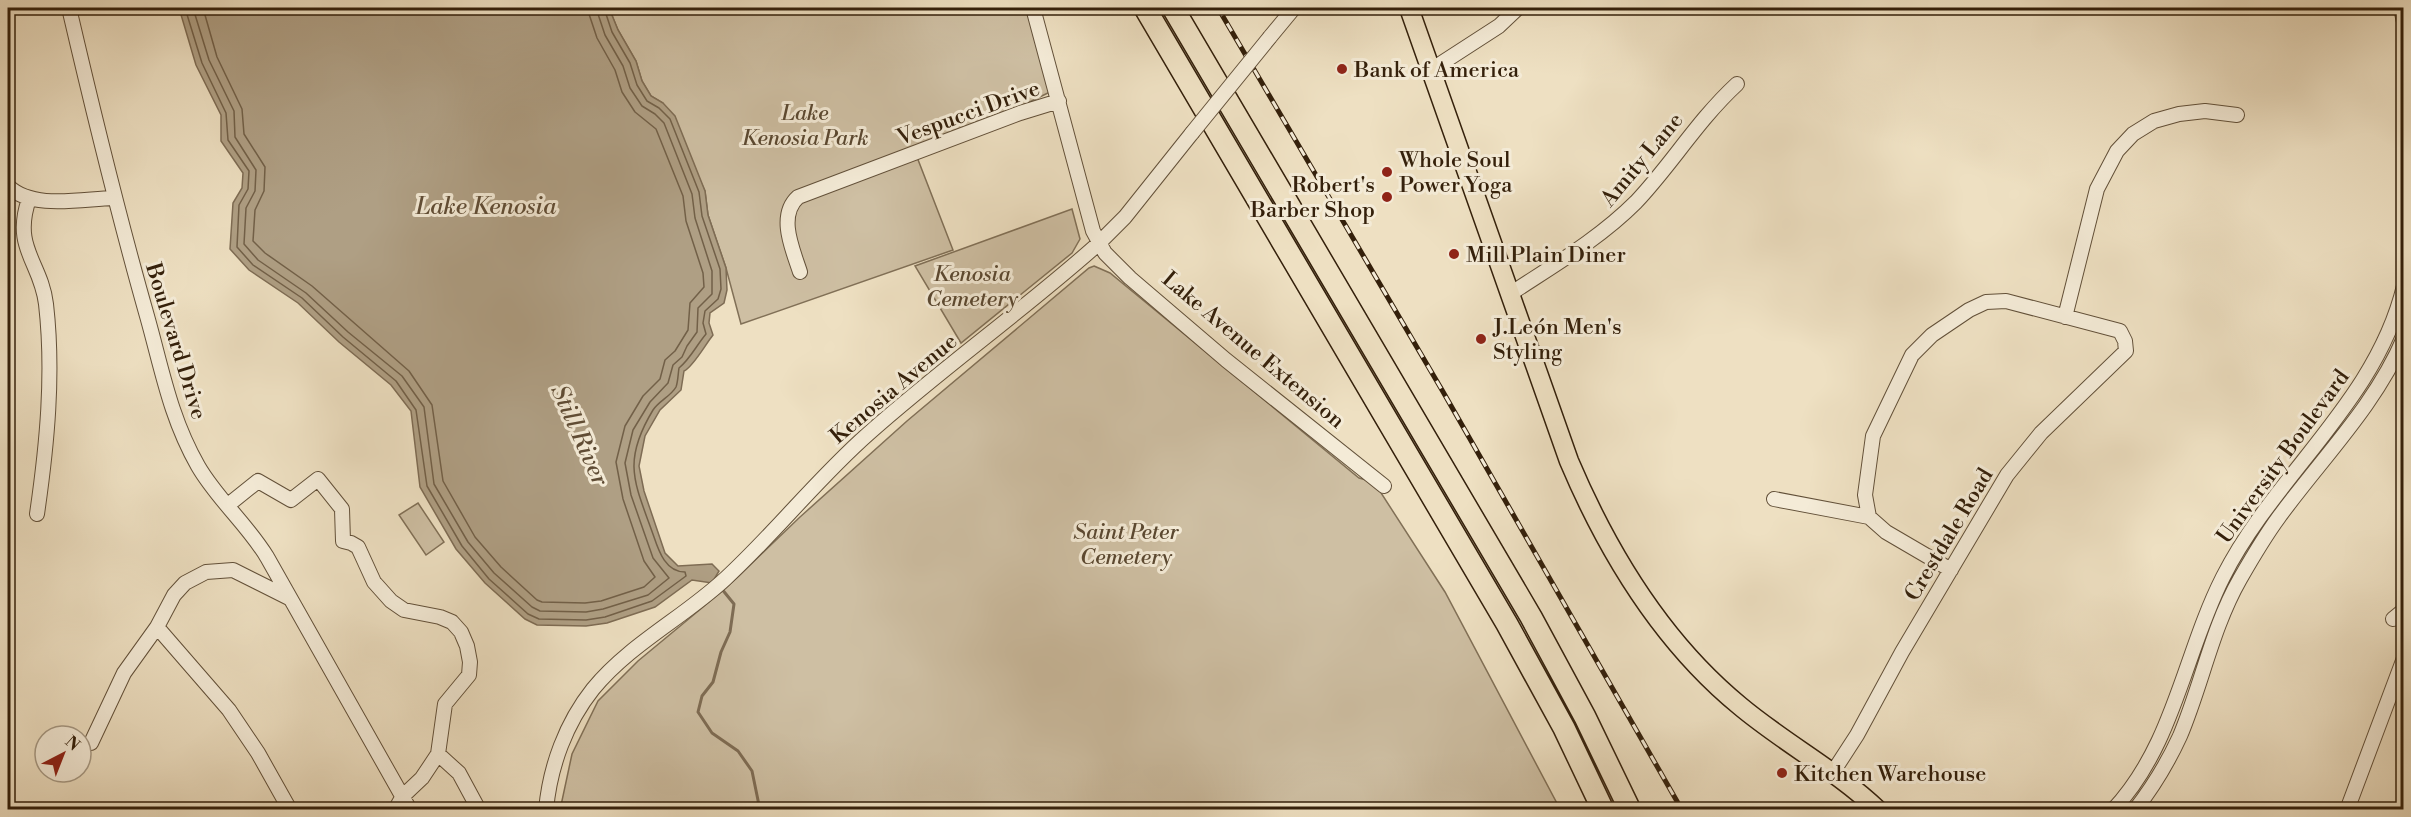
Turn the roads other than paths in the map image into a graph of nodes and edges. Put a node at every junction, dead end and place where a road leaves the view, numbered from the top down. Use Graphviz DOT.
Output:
graph roads {
  1 [pos="69,8"];
  2 [pos="1033,8"];
  3 [pos="1145,8"];
  4 [pos="1173,8"];
  5 [pos="1294,8"];
  6 [pos="1409,8"];
  7 [pos="1518,8"];
  8 [pos="2401,8"];
  9 [pos="2403,22"];
  10 [pos="1431,70"];
  11 [pos="1737,84"];
  12 [pos="1059,101"];
  13 [pos="2237,115"];
  14 [pos="8,186"];
  15 [pos="113,198"];
  16 [pos="29,199"];
  17 [pos="1098,244"];
  18 [pos="800,272"];
  19 [pos="2403,286"];
  20 [pos="1510,294"];
  21 [pos="2065,316"];
  22 [pos="2403,338"];
  23 [pos="1384,486"];
  24 [pos="1774,499"];
  25 [pos="228,505"];
  26 [pos="37,514"];
  27 [pos="1869,517"];
  28 [pos="1952,570"];
  29 [pos="289,598"];
  30 [pos="157,627"];
  31 [pos="2403,658"];
  32 [pos="93,738"];
  33 [pos="438,754"];
  34 [pos="1833,772"];
  35 [pos="403,796"];
  36 [pos="290,810"];
  37 [pos="395,810"];
  38 [pos="410,810"];
  39 [pos="479,810"];
  40 [pos="546,810"];
  41 [pos="1603,810"];
  42 [pos="1630,810"];
  43 [pos="1878,810"];
  44 [pos="2114,810"];
  45 [pos="2135,810"];
  46 [pos="2347,810"];
  1 -- 15 [label="street, Boulevard Drive"];
  2 -- 12 [label="street"];
  3 -- 41 [label="highway"];
  4 -- 42 [label="highway"];
  5 -- 17 [label="street, Kenosia Avenue, bridge"];
  6 -- 10 [label="main road"];
  7 -- 10 [label="street"];
  8 -- 9 [label="street"];
  10 -- 20 [label="main road"];
  11 -- 20 [label="street, Amity Lane"];
  12 -- 17 [label="street"];
  12 -- 18 [label="street, Vespucci Drive"];
  13 -- 21 [label="street"];
  14 -- 16 [label="street"];
  15 -- 16 [label="street"];
  15 -- 25 [label="street, Boulevard Drive"];
  16 -- 26 [label="street"];
  17 -- 23 [label="street, Lake Avenue Extension"];
  17 -- 40 [label="street, Kenosia Avenue"];
  19 -- 44 [label="street, University Boulevard"];
  20 -- 34 [label="main road"];
  21 -- 27 [label="street"];
  21 -- 28 [label="street, Crestdale Road"];
  22 -- 45 [label="street, University Boulevard"];
  24 -- 27 [label="street"];
  25 -- 29 [label="street, Boulevard Drive"];
  25 -- 33 [label="street"];
  27 -- 28 [label="street"];
  28 -- 34 [label="street, Crestdale Road"];
  29 -- 30 [label="street"];
  29 -- 35 [label="street, Boulevard Drive"];
  30 -- 32 [label="street"];
  30 -- 36 [label="street"];
  31 -- 46 [label="street"];
  33 -- 35 [label="street"];
  33 -- 39 [label="street"];
  34 -- 43 [label="main road"];
  35 -- 37 [label="street"];
  35 -- 38 [label="street, Boulevard Drive"];
}
